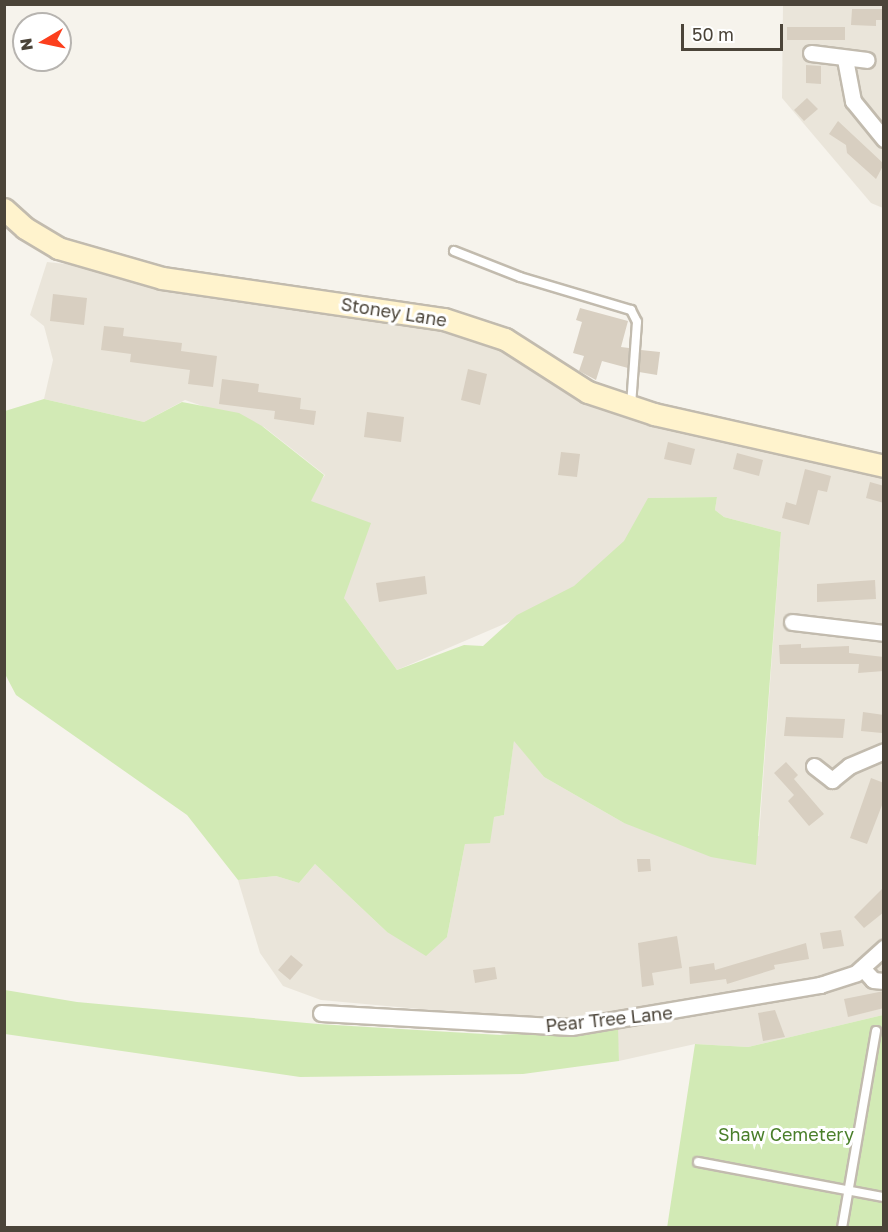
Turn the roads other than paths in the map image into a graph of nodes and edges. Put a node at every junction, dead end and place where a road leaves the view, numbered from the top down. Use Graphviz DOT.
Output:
graph roads {
  1 [pos="811,53"];
  2 [pos="845,58"];
  3 [pos="867,60"];
  4 [pos="884,139"];
  5 [pos="4,209"];
  6 [pos="454,251"];
  7 [pos="631,406"];
  8 [pos="884,466"];
  9 [pos="792,622"];
  10 [pos="884,633"];
  11 [pos="884,751"];
  12 [pos="814,766"];
  13 [pos="884,948"];
  14 [pos="862,968"];
  15 [pos="884,981"];
  16 [pos="321,1013"];
  17 [pos="876,1031"];
  18 [pos="698,1162"];
  19 [pos="850,1191"];
  20 [pos="884,1197"];
  21 [pos="842,1227"];
  1 -- 2 [label="street"];
  2 -- 3 [label="street"];
  2 -- 4 [label="street"];
  5 -- 7 [label="street, Stoney Lane"];
  6 -- 7 [label="lane"];
  7 -- 8 [label="street, Stoney Lane"];
  9 -- 10 [label="street"];
  11 -- 12 [label="street"];
  13 -- 14 [label="street, Pear Tree Lane"];
  14 -- 15 [label="street"];
  14 -- 16 [label="street, Pear Tree Lane"];
  17 -- 19 [label="lane"];
  18 -- 19 [label="lane"];
  19 -- 20 [label="lane"];
  19 -- 21 [label="lane"];
}
